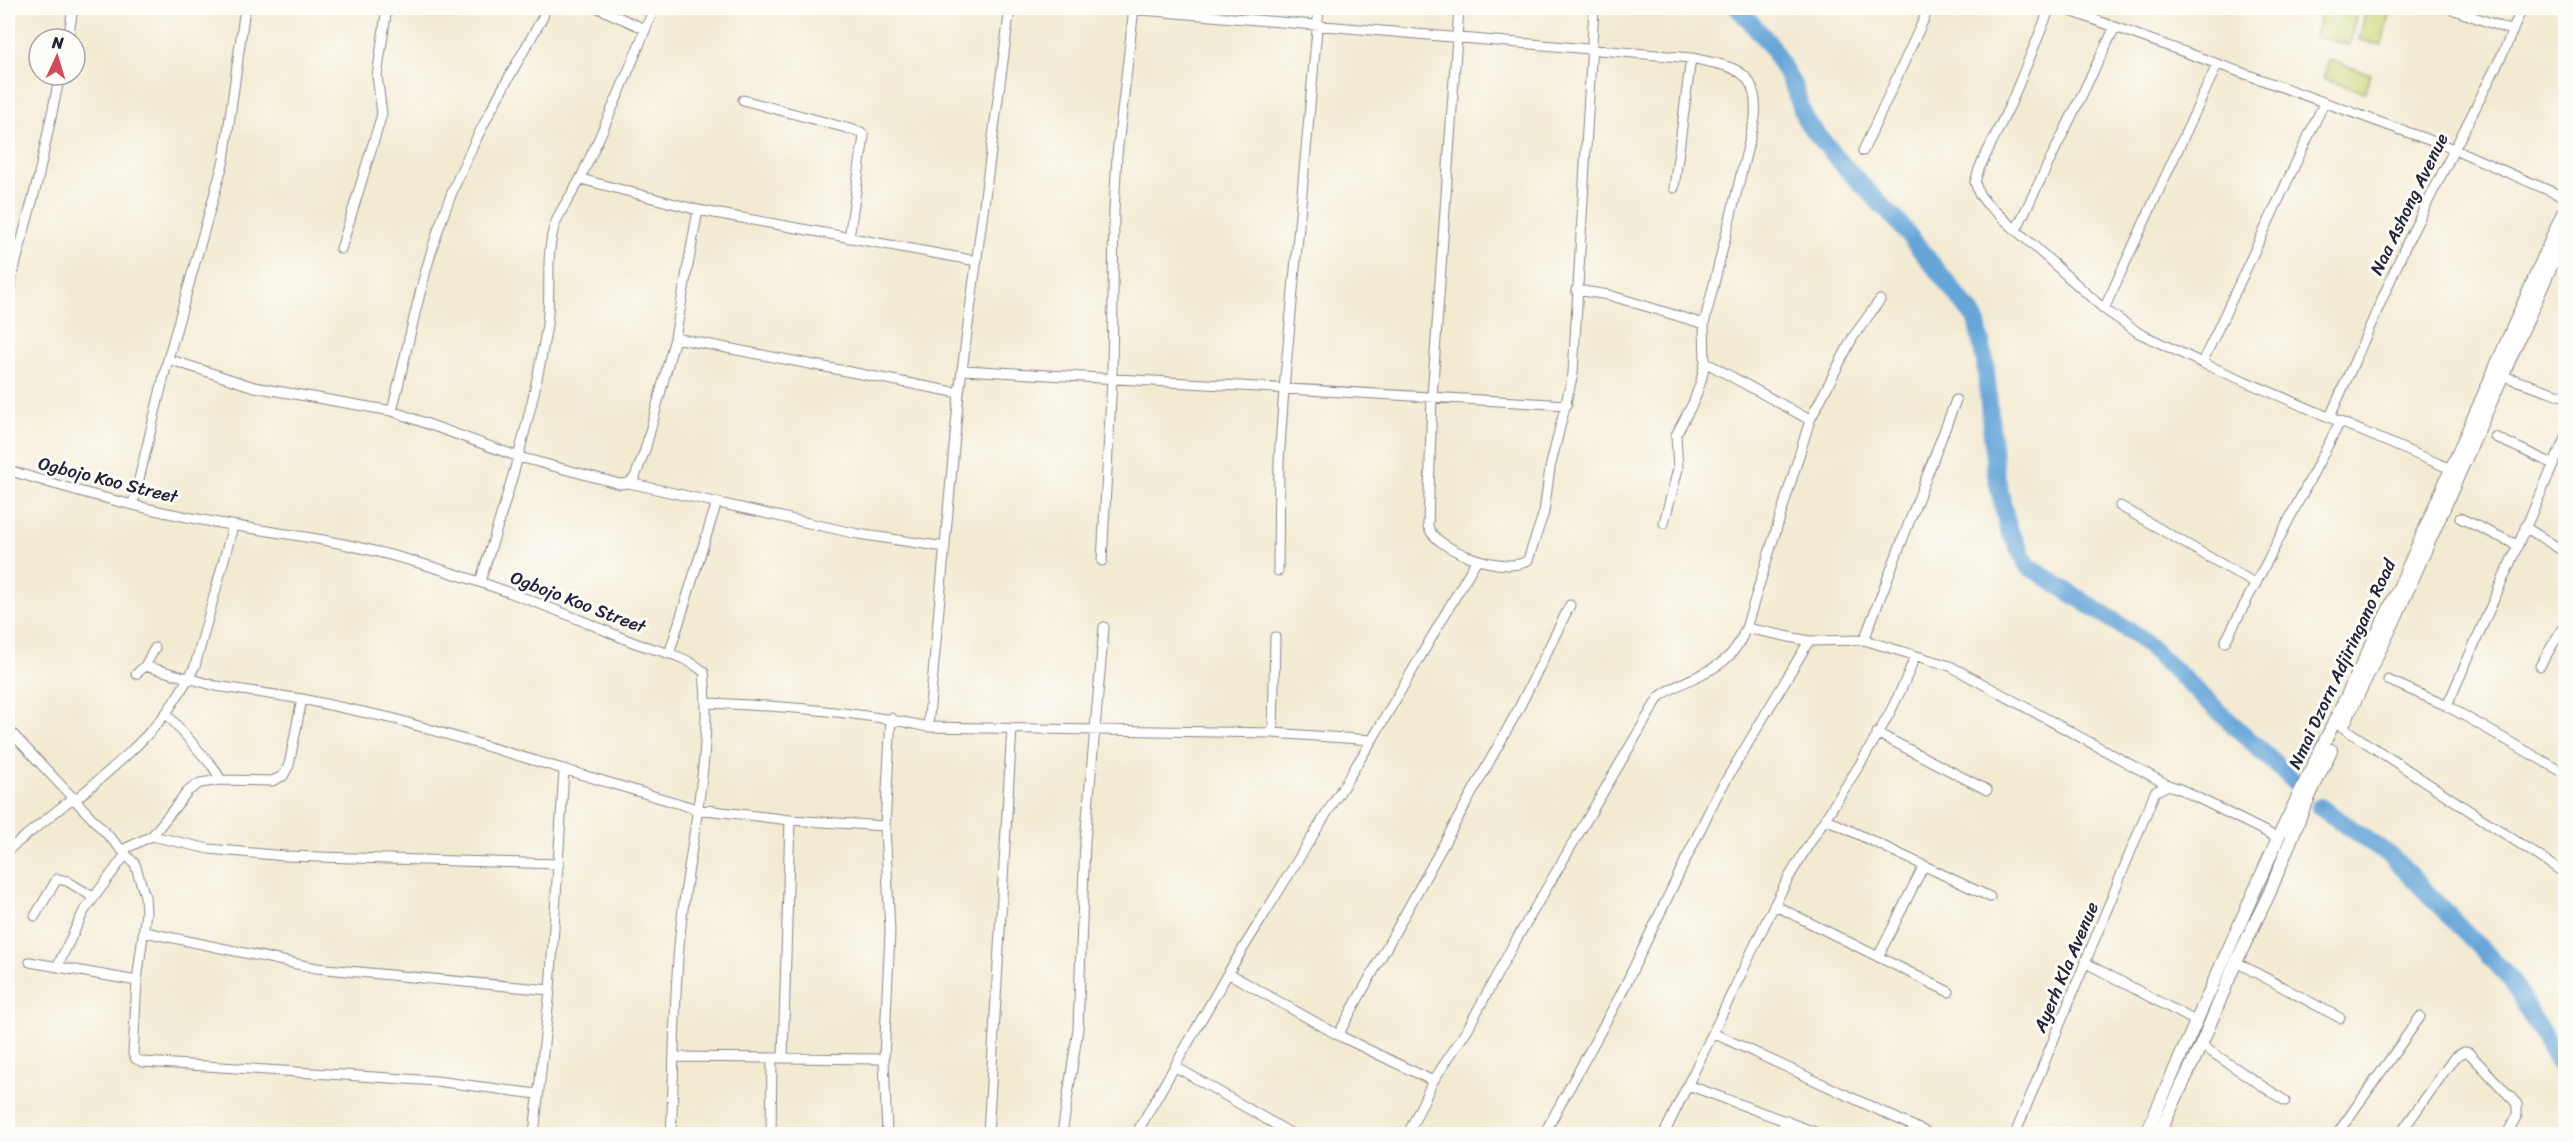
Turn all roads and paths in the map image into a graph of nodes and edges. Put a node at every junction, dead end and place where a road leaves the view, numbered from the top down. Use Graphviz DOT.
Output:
graph roads {
  1 [pos="73,8"];
  2 [pos="245,8"];
  3 [pos="387,8"];
  4 [pos="545,8"];
  5 [pos="598,8"];
  6 [pos="654,8"];
  7 [pos="1010,8"];
  8 [pos="1119,8"];
  9 [pos="1319,8"];
  10 [pos="1459,8"];
  11 [pos="1594,8"];
  12 [pos="1929,8"];
  13 [pos="2050,8"];
  14 [pos="2062,8"];
  15 [pos="2449,8"];
  16 [pos="2522,8"];
  17 [pos="1134,9"];
  18 [pos="1318,25"];
  19 [pos="70,27"];
  20 [pos="2115,27"];
  21 [pos="645,29"];
  22 [pos="2513,31"];
  23 [pos="1457,36"];
  24 [pos="1591,48"];
  25 [pos="1691,58"];
  26 [pos="2217,65"];
  27 [pos="57,87"];
  28 [pos="743,100"];
  29 [pos="2324,103"];
  30 [pos="2454,149"];
  31 [pos="1863,151"];
  32 [pos="581,178"];
  33 [pos="1674,188"];
  34 [pos="2565,198"];
  35 [pos="2565,206"];
  36 [pos="698,210"];
  37 [pos="2016,230"];
  38 [pos="2565,232"];
  39 [pos="849,238"];
  40 [pos="341,249"];
  41 [pos="977,261"];
  42 [pos="1576,290"];
  43 [pos="8,292"];
  44 [pos="1880,300"];
  45 [pos="2103,309"];
  46 [pos="1704,324"];
  47 [pos="675,338"];
  48 [pos="168,359"];
  49 [pos="1705,362"];
  50 [pos="2202,363"];
  51 [pos="963,370"];
  52 [pos="2497,374"];
  53 [pos="1112,379"];
  54 [pos="1284,388"];
  55 [pos="959,393"];
  56 [pos="1432,397"];
  57 [pos="2565,397"];
  58 [pos="1956,400"];
  59 [pos="1567,405"];
  60 [pos="392,411"];
  61 [pos="2330,417"];
  62 [pos="1810,420"];
  63 [pos="2340,422"];
  64 [pos="2565,436"];
  65 [pos="2495,437"];
  66 [pos="519,457"];
  67 [pos="2553,464"];
  68 [pos="2451,469"];
  69 [pos="8,470"];
  70 [pos="629,483"];
  71 [pos="717,502"];
  72 [pos="133,504"];
  73 [pos="2120,506"];
  74 [pos="2460,518"];
  75 [pos="1664,523"];
  76 [pos="233,526"];
  77 [pos="2525,527"];
  78 [pos="2517,545"];
  79 [pos="945,547"];
  80 [pos="2565,553"];
  81 [pos="1102,561"];
  82 [pos="1476,561"];
  83 [pos="1278,571"];
  84 [pos="480,582"];
  85 [pos="2256,584"];
  86 [pos="1570,605"];
  87 [pos="2565,622"];
  88 [pos="1104,627"];
  89 [pos="1746,628"];
  90 [pos="1275,637"];
  91 [pos="1864,640"];
  92 [pos="1809,641"];
  93 [pos="2225,642"];
  94 [pos="155,648"];
  95 [pos="669,654"];
  96 [pos="1915,656"];
  97 [pos="145,666"];
  98 [pos="2540,666"];
  99 [pos="136,674"];
  100 [pos="188,679"];
  101 [pos="2388,680"];
  102 [pos="302,699"];
  103 [pos="707,703"];
  104 [pos="2447,706"];
  105 [pos="166,713"];
  106 [pos="891,718"];
  107 [pos="928,727"];
  108 [pos="2342,727"];
  109 [pos="1012,728"];
  110 [pos="8,729"];
  111 [pos="1096,729"];
  112 [pos="1273,733"];
  113 [pos="1877,733"];
  114 [pos="1372,740"];
  115 [pos="564,770"];
  116 [pos="2565,774"];
  117 [pos="221,780"];
  118 [pos="2168,785"];
  119 [pos="1987,790"];
  120 [pos="75,798"];
  121 [pos="698,809"];
  122 [pos="1826,819"];
  123 [pos="790,820"];
  124 [pos="885,826"];
  125 [pos="152,836"];
  126 [pos="2278,838"];
  127 [pos="8,850"];
  128 [pos="124,852"];
  129 [pos="559,864"];
  130 [pos="1924,865"];
  131 [pos="2565,874"];
  132 [pos="93,897"];
  133 [pos="1990,897"];
  134 [pos="1774,906"];
  135 [pos="35,916"];
  136 [pos="145,932"];
  137 [pos="1878,957"];
  138 [pos="30,962"];
  139 [pos="2236,962"];
  140 [pos="2086,963"];
  141 [pos="57,967"];
  142 [pos="1228,973"];
  143 [pos="137,981"];
  144 [pos="550,990"];
  145 [pos="1949,992"];
  146 [pos="2420,1017"];
  147 [pos="2340,1018"];
  148 [pos="2197,1022"];
  149 [pos="1713,1033"];
  150 [pos="1338,1035"];
  151 [pos="2201,1044"];
  152 [pos="674,1057"];
  153 [pos="778,1058"];
  154 [pos="884,1059"];
  155 [pos="1176,1067"];
  156 [pos="1433,1081"];
  157 [pos="1688,1085"];
  158 [pos="537,1094"];
  159 [pos="2285,1101"];
  160 [pos="1786,1120"];
  161 [pos="671,1130"];
  162 [pos="2162,1133"];
  163 [pos="534,1134"];
  164 [pos="771,1134"];
  165 [pos="887,1134"];
  166 [pos="988,1134"];
  167 [pos="1062,1134"];
  168 [pos="1136,1134"];
  169 [pos="1292,1134"];
  170 [pos="1408,1134"];
  171 [pos="1544,1134"];
  172 [pos="1664,1134"];
  173 [pos="1780,1134"];
  174 [pos="1820,1134"];
  175 [pos="1930,1134"];
  176 [pos="2015,1134"];
  177 [pos="2146,1134"];
  178 [pos="2337,1134"];
  179 [pos="2400,1134"];
  180 [pos="2507,1134"];
  1 -- 19 [label="street"];
  2 -- 48 [label="street"];
  3 -- 40 [label="street"];
  4 -- 60 [label="street"];
  5 -- 21 [label="street"];
  6 -- 21 [label="street"];
  7 -- 41 [label="street"];
  8 -- 17 [label="street"];
  9 -- 18 [label="street"];
  10 -- 23 [label="street"];
  11 -- 24 [label="street"];
  12 -- 31 [label="street"];
  13 -- 37 [label="street"];
  14 -- 20 [label="street"];
  15 -- 22 [label="street"];
  16 -- 22 [label="street, Naa Ashong Avenue"];
  17 -- 18 [label="street"];
  17 -- 53 [label="street"];
  18 -- 23 [label="street"];
  18 -- 54 [label="street"];
  20 -- 26 [label="street"];
  20 -- 37 [label="street"];
  21 -- 32 [label="street"];
  22 -- 30 [label="street, Naa Ashong Avenue"];
  23 -- 24 [label="street"];
  23 -- 56 [label="street"];
  24 -- 25 [label="street"];
  24 -- 42 [label="street"];
  25 -- 33 [label="street"];
  25 -- 46 [label="street"];
  26 -- 29 [label="street"];
  26 -- 45 [label="street"];
  27 -- 43 [label="street"];
  28 -- 39 [label="street"];
  29 -- 30 [label="street"];
  29 -- 50 [label="street"];
  30 -- 34 [label="street"];
  30 -- 61 [label="street, Naa Ashong Avenue"];
  32 -- 36 [label="street"];
  32 -- 66 [label="street"];
  35 -- 52 [label="main road, Nmai Dzorn Adjiringano Road"];
  36 -- 39 [label="street"];
  36 -- 47 [label="street"];
  37 -- 45 [label="street"];
  38 -- 52 [label="main road, Nmai Dzorn Adjiringano Road"];
  39 -- 41 [label="street"];
  41 -- 51 [label="street"];
  42 -- 46 [label="street"];
  42 -- 59 [label="street"];
  44 -- 62 [label="street"];
  45 -- 50 [label="street"];
  46 -- 49 [label="street"];
  47 -- 55 [label="street"];
  47 -- 70 [label="street"];
  48 -- 60 [label="street"];
  48 -- 72 [label="street"];
  49 -- 62 [label="street"];
  49 -- 75 [label="street"];
  50 -- 61 [label="street"];
  51 -- 53 [label="street"];
  51 -- 55 [label="street"];
  52 -- 57 [label="street"];
  52 -- 68 [label="main road, Nmai Dzorn Adjiringano Road"];
  52 -- 108 [label="main road, Nmai Dzorn Adjiringano Road"];
  53 -- 54 [label="street"];
  53 -- 81 [label="street"];
  54 -- 56 [label="street"];
  54 -- 83 [label="street"];
  55 -- 79 [label="street"];
  56 -- 59 [label="street"];
  56 -- 82 [label="street"];
  58 -- 91 [label="street"];
  59 -- 82 [label="street"];
  60 -- 66 [label="street"];
  61 -- 63 [label="street"];
  62 -- 89 [label="street"];
  63 -- 68 [label="street"];
  63 -- 85 [label="street"];
  64 -- 67 [label="street"];
  65 -- 67 [label="street"];
  66 -- 70 [label="street"];
  66 -- 84 [label="street"];
  67 -- 77 [label="street"];
  68 -- 126 [label="main road, Nmai Dzorn Adjiringano Road"];
  69 -- 72 [label="street, Ogbojo Koo Street"];
  70 -- 71 [label="street"];
  71 -- 79 [label="street"];
  71 -- 95 [label="street"];
  72 -- 76 [label="street, Ogbojo Koo Street"];
  73 -- 85 [label="street"];
  74 -- 78 [label="street"];
  76 -- 84 [label="street, Ogbojo Koo Street"];
  76 -- 100 [label="street"];
  77 -- 78 [label="street"];
  77 -- 80 [label="street"];
  78 -- 104 [label="street"];
  79 -- 107 [label="street"];
  82 -- 114 [label="street"];
  84 -- 95 [label="street, Ogbojo Koo Street"];
  85 -- 93 [label="street"];
  86 -- 150 [label="street"];
  87 -- 98 [label="street"];
  88 -- 111 [label="street"];
  89 -- 92 [label="street"];
  89 -- 156 [label="street"];
  90 -- 112 [label="street"];
  91 -- 92 [label="street"];
  91 -- 96 [label="street"];
  92 -- 171 [label="street"];
  94 -- 97 [label="street"];
  95 -- 103 [label="street, Ogbojo Koo Street"];
  96 -- 113 [label="street"];
  96 -- 118 [label="street"];
  97 -- 99 [label="street"];
  97 -- 100 [label="street"];
  100 -- 102 [label="street"];
  100 -- 105 [label="street"];
  101 -- 104 [label="street"];
  102 -- 115 [label="street"];
  102 -- 117 [label="street"];
  103 -- 106 [label="street"];
  103 -- 121 [label="street, Ogbojo Koo Street"];
  104 -- 116 [label="street"];
  105 -- 117 [label="street"];
  105 -- 120 [label="street"];
  106 -- 107 [label="street"];
  106 -- 124 [label="street"];
  107 -- 109 [label="street"];
  108 -- 131 [label="street"];
  108 -- 139 [label="main road, Nmai Dzorn Adjiringano Road"];
  109 -- 111 [label="street"];
  109 -- 166 [label="street"];
  110 -- 120 [label="street"];
  111 -- 112 [label="street"];
  111 -- 167 [label="street"];
  112 -- 114 [label="street"];
  113 -- 119 [label="street"];
  113 -- 122 [label="street"];
  114 -- 142 [label="street"];
  115 -- 121 [label="street"];
  115 -- 129 [label="street"];
  117 -- 125 [label="street"];
  118 -- 126 [label="street"];
  118 -- 140 [label="street, Ayerh Kla Avenue"];
  120 -- 127 [label="street"];
  120 -- 128 [label="street"];
  121 -- 123 [label="street"];
  121 -- 152 [label="street, Ogbojo Koo Street"];
  122 -- 130 [label="street"];
  122 -- 134 [label="street"];
  123 -- 124 [label="street"];
  123 -- 153 [label="street"];
  124 -- 154 [label="street"];
  125 -- 128 [label="street"];
  125 -- 129 [label="street"];
  126 -- 148 [label="main road, Nmai Dzorn Adjiringano Road"];
  128 -- 132 [label="street"];
  128 -- 136 [label="street"];
  129 -- 144 [label="street"];
  130 -- 133 [label="street"];
  130 -- 137 [label="street"];
  132 -- 135 [label="street"];
  132 -- 141 [label="street"];
  134 -- 137 [label="street"];
  134 -- 149 [label="street"];
  136 -- 143 [label="street"];
  136 -- 144 [label="street"];
  137 -- 145 [label="street"];
  138 -- 141 [label="street"];
  139 -- 147 [label="street"];
  139 -- 151 [label="main road, Nmai Dzorn Adjiringano Road"];
  140 -- 148 [label="street"];
  140 -- 176 [label="street, Ayerh Kla Avenue"];
  141 -- 143 [label="street"];
  142 -- 150 [label="street"];
  142 -- 155 [label="street"];
  143 -- 158 [label="street"];
  144 -- 158 [label="street"];
  146 -- 178 [label="street"];
  148 -- 177 [label="main road, Nmai Dzorn Adjiringano Road"];
  149 -- 157 [label="street"];
  149 -- 175 [label="street"];
  150 -- 156 [label="street"];
  151 -- 159 [label="street"];
  151 -- 162 [label="main road, Nmai Dzorn Adjiringano Road"];
  152 -- 153 [label="street"];
  152 -- 161 [label="street, Ogbojo Koo Street"];
  153 -- 154 [label="street"];
  153 -- 164 [label="street"];
  154 -- 165 [label="street"];
  155 -- 168 [label="street"];
  155 -- 169 [label="street"];
  156 -- 170 [label="street"];
  157 -- 160 [label="street"];
  157 -- 172 [label="street"];
  158 -- 163 [label="street"];
  160 -- 173 [label="street"];
  160 -- 174 [label="street"];
  179 -- 180 [label="street"];
}
